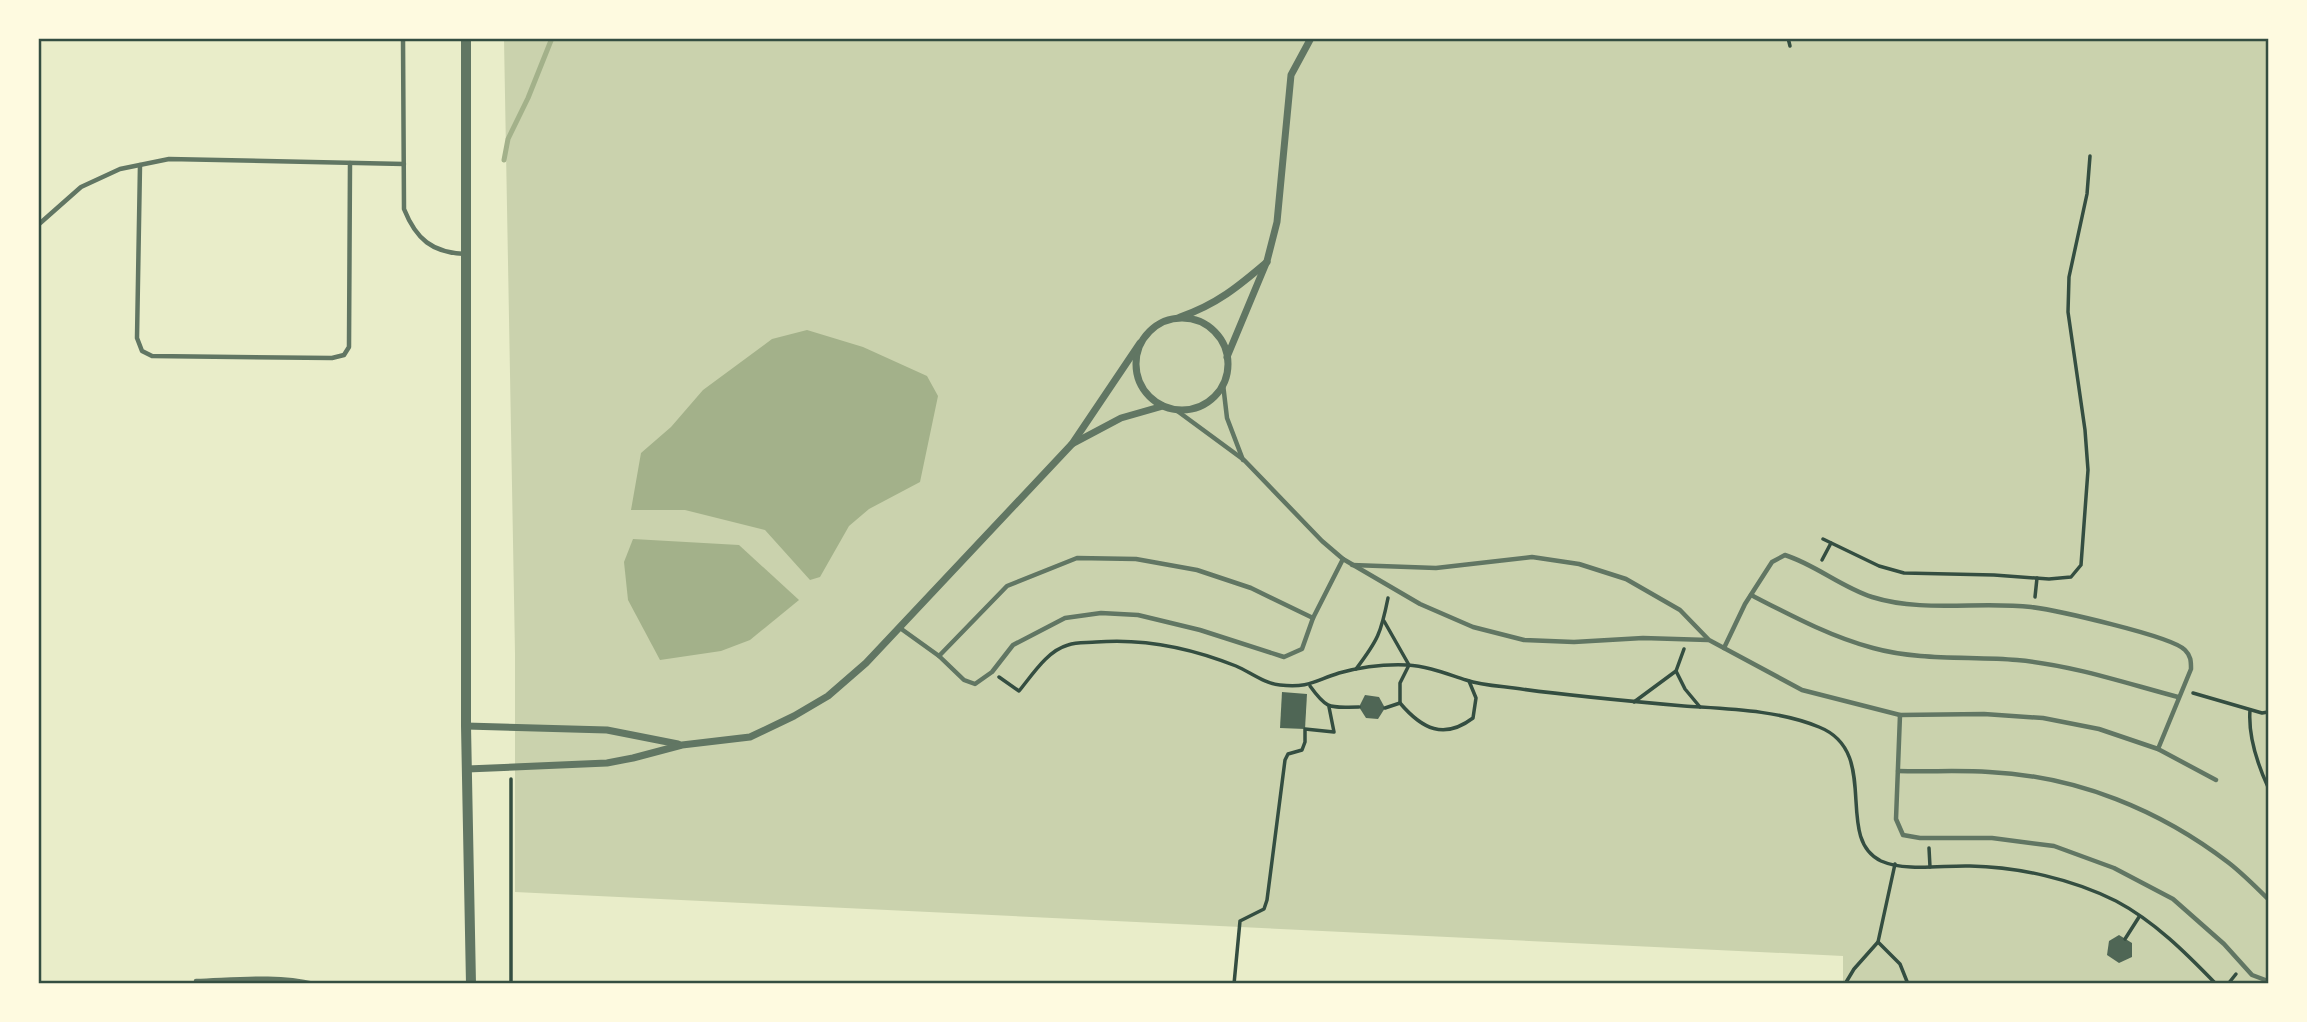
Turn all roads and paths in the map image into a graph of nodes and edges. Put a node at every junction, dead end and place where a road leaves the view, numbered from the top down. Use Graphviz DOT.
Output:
graph roads {
  1 [pos="403,38"];
  2 [pos="466,38"];
  3 [pos="1311,38"];
  4 [pos="1788,38"];
  5 [pos="1790,46"];
  6 [pos="2090,156"];
  7 [pos="350,163"];
  8 [pos="404,164"];
  9 [pos="140,165"];
  10 [pos="38,225"];
  11 [pos="467,254"];
  12 [pos="1267,261"];
  13 [pos="1175,318"];
  14 [pos="1140,343"];
  15 [pos="1227,356"];
  16 [pos="1223,384"];
  17 [pos="1163,406"];
  18 [pos="1176,410"];
  19 [pos="1072,444"];
  20 [pos="1244,460"];
  21 [pos="1823,539"];
  22 [pos="1831,543"];
  23 [pos="1343,559"];
  24 [pos="1352,565"];
  25 [pos="1816,570"];
  26 [pos="2036,578"];
  27 [pos="1392,588"];
  28 [pos="1751,595"];
  29 [pos="2035,608"];
  30 [pos="1314,618"];
  31 [pos="1384,621"];
  32 [pos="900,628"];
  33 [pos="1688,640"];
  34 [pos="1709,640"];
  35 [pos="1724,649"];
  36 [pos="939,656"];
  37 [pos="1409,665"];
  38 [pos="1355,670"];
  39 [pos="1676,671"];
  40 [pos="992,672"];
  41 [pos="1469,681"];
  42 [pos="1310,686"];
  43 [pos="2181,690"];
  44 [pos="2178,697"];
  45 [pos="1634,702"];
  46 [pos="1400,704"];
  47 [pos="1329,707"];
  48 [pos="1360,707"];
  49 [pos="1700,707"];
  50 [pos="1385,708"];
  51 [pos="2250,710"];
  52 [pos="2269,712"];
  53 [pos="1900,715"];
  54 [pos="466,726"];
  55 [pos="682,745"];
  56 [pos="2158,749"];
  57 [pos="511,767"];
  58 [pos="467,769"];
  59 [pos="1898,771"];
  60 [pos="2216,780"];
  61 [pos="2269,787"];
  62 [pos="1929,838"];
  63 [pos="1895,864"];
  64 [pos="1930,866"];
  65 [pos="2269,899"];
  66 [pos="2139,917"];
  67 [pos="2125,939"];
  68 [pos="1878,942"];
  69 [pos="196,981"];
  70 [pos="2269,981"];
  71 [pos="314,984"];
  72 [pos="471,984"];
  73 [pos="511,984"];
  74 [pos="1234,984"];
  75 [pos="1845,984"];
  76 [pos="1908,984"];
  77 [pos="2216,984"];
  1 -- 8 [label="lane"];
  2 -- 11 [label="street"];
  3 -- 12 [label="street"];
  4 -- 5 [label="path"];
  6 -- 26 [label="path"];
  7 -- 8 [label="lane"];
  7 -- 9 [label="lane"];
  7 -- 9 [label="lane"];
  8 -- 11 [label="lane"];
  9 -- 10 [label="lane"];
  11 -- 54 [label="street"];
  12 -- 13 [label="street"];
  12 -- 15 [label="street"];
  13 -- 14 [label="street"];
  13 -- 15 [label="street"];
  14 -- 17 [label="street"];
  14 -- 19 [label="street"];
  15 -- 16 [label="street"];
  16 -- 18 [label="street"];
  16 -- 20 [label="lane"];
  17 -- 18 [label="street"];
  17 -- 19 [label="street"];
  18 -- 20 [label="lane"];
  19 -- 32 [label="street"];
  20 -- 23 [label="lane"];
  21 -- 22 [label="path"];
  22 -- 25 [label="path"];
  22 -- 26 [label="path"];
  23 -- 24 [label="lane"];
  23 -- 30 [label="lane"];
  24 -- 27 [label="lane"];
  24 -- 34 [label="lane"];
  25 -- 28 [label="lane"];
  25 -- 29 [label="lane"];
  26 -- 29 [label="path"];
  27 -- 31 [label="path"];
  27 -- 33 [label="lane"];
  28 -- 35 [label="lane"];
  28 -- 44 [label="lane"];
  29 -- 43 [label="lane"];
  30 -- 36 [label="lane"];
  30 -- 40 [label="lane"];
  31 -- 37 [label="path"];
  31 -- 38 [label="path"];
  32 -- 36 [label="lane"];
  32 -- 55 [label="street"];
  33 -- 34 [label="lane"];
  33 -- 39 [label="path"];
  34 -- 35 [label="lane"];
  35 -- 53 [label="lane"];
  36 -- 40 [label="lane"];
  37 -- 38 [label="path"];
  37 -- 41 [label="path"];
  37 -- 46 [label="path"];
  38 -- 42 [label="path"];
  39 -- 45 [label="path"];
  39 -- 49 [label="path"];
  40 -- 42 [label="path"];
  41 -- 45 [label="path"];
  41 -- 46 [label="path"];
  42 -- 47 [label="path"];
  43 -- 44 [label="lane"];
  43 -- 51 [label="path"];
  44 -- 56 [label="lane"];
  45 -- 49 [label="path"];
  46 -- 50 [label="path"];
  47 -- 48 [label="path"];
  47 -- 74 [label="path"];
  49 -- 63 [label="path"];
  51 -- 52 [label="path"];
  51 -- 61 [label="path"];
  53 -- 56 [label="lane"];
  53 -- 59 [label="lane"];
  54 -- 55 [label="street"];
  54 -- 58 [label="street"];
  55 -- 57 [label="street"];
  56 -- 60 [label="lane"];
  57 -- 58 [label="street"];
  57 -- 73 [label="path"];
  58 -- 72 [label="street"];
  59 -- 62 [label="lane"];
  59 -- 65 [label="lane"];
  62 -- 64 [label="path"];
  62 -- 70 [label="lane"];
  63 -- 64 [label="path"];
  63 -- 68 [label="path"];
  64 -- 66 [label="path"];
  66 -- 67 [label="path"];
  66 -- 77 [label="path"];
  68 -- 75 [label="path"];
  68 -- 76 [label="path"];
  69 -- 71 [label="lane"];
}
